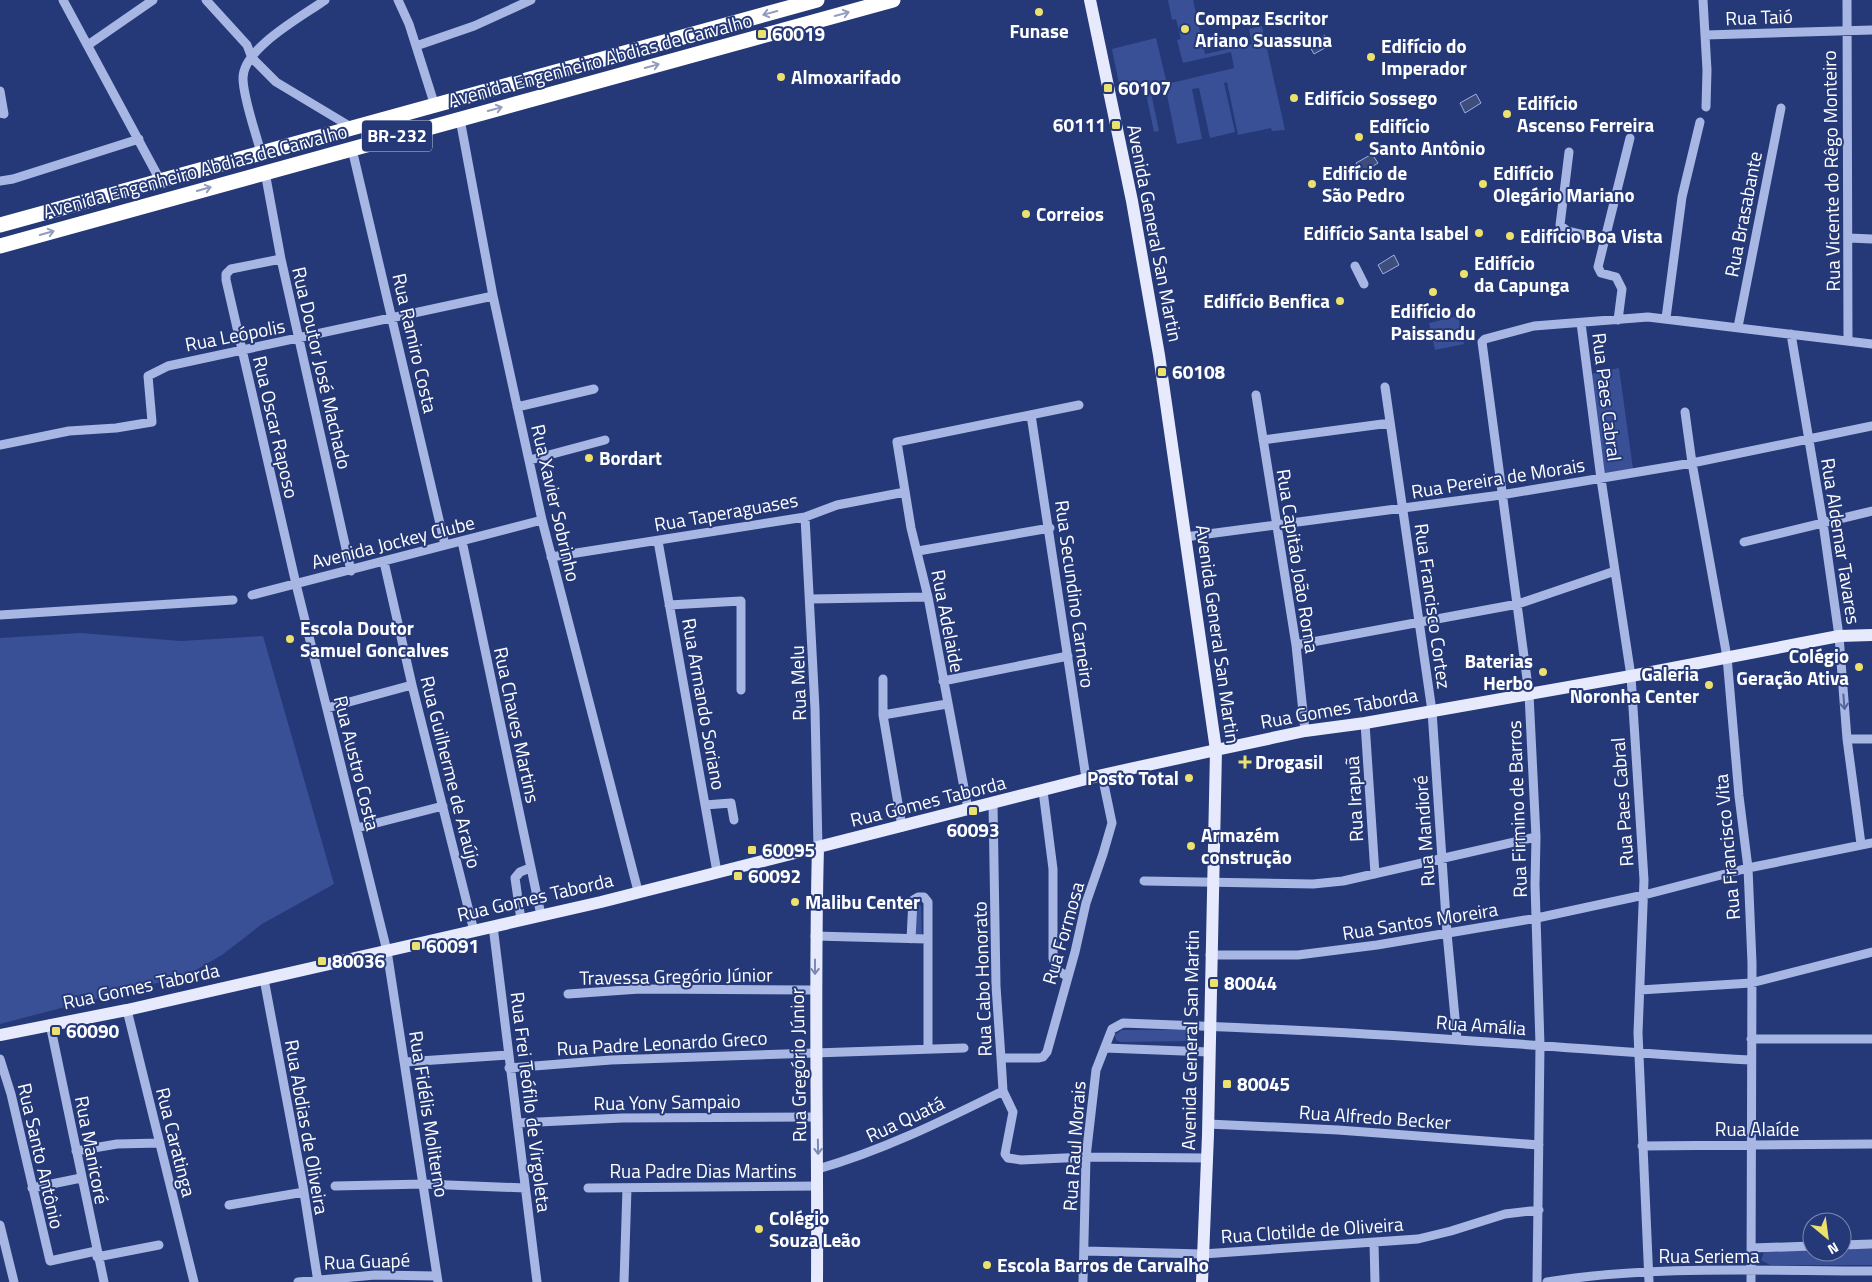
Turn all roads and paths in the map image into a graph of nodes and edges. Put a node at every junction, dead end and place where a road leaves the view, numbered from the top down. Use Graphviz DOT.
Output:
graph roads {
  1 [pos="63,0"];
  2 [pos="153,0"];
  3 [pos="206,0"];
  4 [pos="325,0"];
  5 [pos="398,0"];
  6 [pos="531,0"];
  7 [pos="817,0"];
  8 [pos="893,0"];
  9 [pos="1090,0"];
  10 [pos="1703,0"];
  11 [pos="1847,0"];
  12 [pos="1872,30"];
  13 [pos="1846,31"];
  14 [pos="1706,35"];
  15 [pos="88,45"];
  16 [pos="416,46"];
  17 [pos="252,58"];
  18 [pos="0,91"];
  19 [pos="435,106"];
  20 [pos="1706,106"];
  21 [pos="1781,108"];
  22 [pos="2,113"];
  23 [pos="460,119"];
  24 [pos="1700,122"];
  25 [pos="351,127"];
  26 [pos="1630,138"];
  27 [pos="139,140"];
  28 [pos="352,149"];
  29 [pos="1570,152"];
  30 [pos="261,153"];
  31 [pos="265,172"];
  32 [pos="160,180"];
  33 [pos="0,181"];
  34 [pos="0,224"];
  35 [pos="1849,238"];
  36 [pos="1872,239"];
  37 [pos="1605,240"];
  38 [pos="0,246"];
  39 [pos="281,259"];
  40 [pos="1356,266"];
  41 [pos="1364,284"];
  42 [pos="493,296"];
  43 [pos="393,318"];
  44 [pos="1666,318"];
  45 [pos="1618,320"];
  46 [pos="1581,323"];
  47 [pos="1738,327"];
  48 [pos="1791,334"];
  49 [pos="300,339"];
  50 [pos="1848,341"];
  51 [pos="1872,344"];
  52 [pos="242,350"];
  53 [pos="1386,387"];
  54 [pos="594,389"];
  55 [pos="1256,395"];
  56 [pos="1079,405"];
  57 [pos="517,407"];
  58 [pos="1685,412"];
  59 [pos="1032,415"];
  60 [pos="1390,423"];
  61 [pos="1872,426"];
  62 [pos="1808,438"];
  63 [pos="605,440"];
  64 [pos="1263,440"];
  65 [pos="0,445"];
  66 [pos="530,460"];
  67 [pos="1692,463"];
  68 [pos="1601,479"];
  69 [pos="905,492"];
  70 [pos="1502,495"];
  71 [pos="1403,509"];
  72 [pos="1872,510"];
  73 [pos="805,517"];
  74 [pos="542,520"];
  75 [pos="1823,523"];
  76 [pos="1277,526"];
  77 [pos="1050,528"];
  78 [pos="1185,537"];
  79 [pos="462,541"];
  80 [pos="658,541"];
  81 [pos="1744,542"];
  82 [pos="445,545"];
  83 [pos="918,551"];
  84 [pos="552,557"];
  85 [pos="384,562"];
  86 [pos="351,571"];
  87 [pos="1615,571"];
  88 [pos="296,584"];
  89 [pos="252,595"];
  90 [pos="928,597"];
  91 [pos="811,599"];
  92 [pos="233,600"];
  93 [pos="1518,604"];
  94 [pos="669,605"];
  95 [pos="0,615"];
  96 [pos="1420,621"];
  97 [pos="1872,635"];
  98 [pos="1838,636"];
  99 [pos="1296,645"];
  100 [pos="1068,656"];
  101 [pos="1727,657"];
  102 [pos="1632,676"];
  103 [pos="883,679"];
  104 [pos="943,681"];
  105 [pos="412,685"];
  106 [pos="741,690"];
  107 [pos="1529,694"];
  108 [pos="947,704"];
  109 [pos="327,708"];
  110 [pos="1432,711"];
  111 [pos="884,715"];
  112 [pos="1365,723"];
  113 [pos="1305,732"];
  114 [pos="1847,739"];
  115 [pos="1872,739"];
  116 [pos="1216,750"];
  117 [pos="1102,774"];
  118 [pos="1086,778"];
  119 [pos="1043,791"];
  120 [pos="993,803"];
  121 [pos="705,805"];
  122 [pos="443,806"];
  123 [pos="968,809"];
  124 [pos="734,820"];
  125 [pos="902,827"];
  126 [pos="357,828"];
  127 [pos="1536,837"];
  128 [pos="1872,843"];
  129 [pos="1861,844"];
  130 [pos="818,848"];
  131 [pos="1443,856"];
  132 [pos="530,868"];
  133 [pos="1748,868"];
  134 [pos="718,872"];
  135 [pos="1375,874"];
  136 [pos="1144,881"];
  137 [pos="1212,883"];
  138 [pos="638,891"];
  139 [pos="1644,895"];
  140 [pos="541,915"];
  141 [pos="1537,918"];
  142 [pos="520,920"];
  143 [pos="493,926"];
  144 [pos="474,930"];
  145 [pos="1447,933"];
  146 [pos="815,936"];
  147 [pos="911,939"];
  148 [pos="927,939"];
  149 [pos="387,951"];
  150 [pos="1872,952"];
  151 [pos="1210,955"];
  152 [pos="1068,977"];
  153 [pos="264,979"];
  154 [pos="1752,983"];
  155 [pos="815,990"];
  156 [pos="1640,990"];
  157 [pos="568,994"];
  158 [pos="127,1010"];
  159 [pos="1123,1022"];
  160 [pos="50,1024"];
  161 [pos="1210,1026"];
  162 [pos="0,1035"];
  163 [pos="1457,1039"];
  164 [pos="1751,1039"];
  165 [pos="1872,1039"];
  166 [pos="1540,1045"];
  167 [pos="964,1048"];
  168 [pos="1105,1048"];
  169 [pos="928,1049"];
  170 [pos="816,1051"];
  171 [pos="1209,1052"];
  172 [pos="1640,1054"];
  173 [pos="508,1055"];
  174 [pos="1001,1058"];
  175 [pos="0,1059"];
  176 [pos="1750,1060"];
  177 [pos="405,1062"];
  178 [pos="509,1068"];
  179 [pos="1003,1091"];
  180 [pos="817,1117"];
  181 [pos="518,1123"];
  182 [pos="1208,1124"];
  183 [pos="160,1143"];
  184 [pos="1872,1144"];
  185 [pos="1539,1145"];
  186 [pos="1752,1145"];
  187 [pos="1642,1146"];
  188 [pos="76,1151"];
  189 [pos="1086,1157"];
  190 [pos="1207,1158"];
  191 [pos="818,1169"];
  192 [pos="81,1178"];
  193 [pos="424,1184"];
  194 [pos="335,1186"];
  195 [pos="818,1186"];
  196 [pos="32,1188"];
  197 [pos="525,1188"];
  198 [pos="588,1188"];
  199 [pos="627,1188"];
  200 [pos="304,1192"];
  201 [pos="229,1205"];
  202 [pos="1539,1210"];
  203 [pos="0,1225"];
  204 [pos="1374,1243"];
  205 [pos="1872,1244"];
  206 [pos="159,1245"];
  207 [pos="1852,1245"];
  208 [pos="1802,1246"];
  209 [pos="1752,1248"];
  210 [pos="1085,1251"];
  211 [pos="96,1254"];
  212 [pos="1203,1254"];
  213 [pos="1750,1272"];
  214 [pos="1872,1272"];
  215 [pos="1648,1277"];
  216 [pos="375,1278"];
  217 [pos="438,1279"];
  218 [pos="317,1280"];
  219 [pos="14,1282"];
  220 [pos="104,1282"];
  221 [pos="194,1282"];
  222 [pos="298,1282"];
  223 [pos="537,1282"];
  224 [pos="624,1282"];
  225 [pos="817,1282"];
  226 [pos="1083,1282"];
  227 [pos="1202,1282"];
  228 [pos="1375,1282"];
  229 [pos="1537,1282"];
  230 [pos="1546,1282"];
  231 [pos="1751,1282"];
  1 -- 15 [label="street"];
  2 -- 15 [label="street"];
  3 -- 17 [label="street"];
  4 -- 17 [label="street"];
  5 -- 16 [label="street"];
  6 -- 16 [label="street"];
  7 -- 19 [label="highway, Avenida Engenheiro Abdias de Carvalho / BR-232, one-way"];
  23 -- 8 [label="highway, Avenida Engenheiro Abdias de Carvalho / BR-232, one-way"];
  9 -- 78 [label="main road, Avenida General San Martin"];
  10 -- 14 [label="street"];
  11 -- 13 [label="street, Rua Vicente do Rêgo Monteiro"];
  12 -- 13 [label="street, Rua Taió"];
  13 -- 14 [label="street, Rua Taió"];
  13 -- 35 [label="street, Rua Vicente do Rêgo Monteiro"];
  14 -- 20 [label="street"];
  15 -- 27 [label="street"];
  16 -- 19 [label="street"];
  17 -- 25 [label="street"];
  17 -- 30 [label="street"];
  18 -- 22 [label="street"];
  19 -- 25 [label="highway, Avenida Engenheiro Abdias de Carvalho / BR-232"];
  21 -- 47 [label="street, Rua Brasabante"];
  23 -- 28 [label="highway, Avenida Engenheiro Abdias de Carvalho / BR-232"];
  23 -- 42 [label="street, Rua Xavier Sobrinho"];
  24 -- 44 [label="street"];
  25 -- 30 [label="highway, Avenida Engenheiro Abdias de Carvalho / BR-232"];
  26 -- 37 [label="street"];
  27 -- 32 [label="street"];
  27 -- 33 [label="street"];
  28 -- 31 [label="highway, Avenida Engenheiro Abdias de Carvalho / BR-232"];
  28 -- 43 [label="street, Rua Ramiro Costa"];
  29 -- 37 [label="street"];
  30 -- 32 [label="highway, Avenida Engenheiro Abdias de Carvalho / BR-232"];
  38 -- 31 [label="highway, Avenida Engenheiro Abdias de Carvalho / BR-232, one-way"];
  31 -- 39 [label="street, Rua Doutor José Machado"];
  32 -- 34 [label="highway, Avenida Engenheiro Abdias de Carvalho / BR-232"];
  35 -- 36 [label="street"];
  35 -- 50 [label="street, Rua Vicente do Rêgo Monteiro"];
  37 -- 45 [label="street"];
  39 -- 49 [label="street, Rua Doutor José Machado"];
  39 -- 52 [label="street, Rua Oscar Raposo"];
  40 -- 41 [label="street"];
  42 -- 43 [label="street, Rua Leópolis"];
  42 -- 57 [label="street, Rua Xavier Sobrinho"];
  43 -- 49 [label="street, Rua Leópolis"];
  43 -- 82 [label="street, Rua Ramiro Costa"];
  44 -- 45 [label="street"];
  44 -- 47 [label="street"];
  45 -- 46 [label="street"];
  46 -- 68 [label="street, Rua Paes Cabral"];
  46 -- 70 [label="street, Rua Firmino de Barros"];
  47 -- 48 [label="street"];
  48 -- 50 [label="street"];
  48 -- 62 [label="street, Rua Aldemar Tavares"];
  49 -- 52 [label="street, Rua Leópolis"];
  49 -- 86 [label="street, Rua Doutor José Machado"];
  50 -- 51 [label="street"];
  52 -- 65 [label="street, Rua Leópolis"];
  52 -- 88 [label="street, Rua Oscar Raposo"];
  53 -- 60 [label="street, Rua Francisco Cortez"];
  54 -- 57 [label="street"];
  55 -- 64 [label="street, Rua Capitão João Roma"];
  56 -- 59 [label="street"];
  57 -- 66 [label="street, Rua Xavier Sobrinho"];
  58 -- 67 [label="street, Rua Francisco Vita"];
  59 -- 69 [label="street, Rua Adelaide"];
  59 -- 77 [label="street, Rua Secundino Carneiro"];
  60 -- 64 [label="street"];
  60 -- 71 [label="street, Rua Francisco Cortez"];
  61 -- 62 [label="street, Rua Pereira de Morais"];
  62 -- 67 [label="street, Rua Pereira de Morais"];
  62 -- 75 [label="street, Rua Aldemar Tavares"];
  63 -- 66 [label="street"];
  64 -- 76 [label="street, Rua Capitão João Roma"];
  66 -- 74 [label="street, Rua Xavier Sobrinho"];
  67 -- 68 [label="street, Rua Pereira de Morais"];
  67 -- 101 [label="street, Rua Francisco Vita"];
  68 -- 70 [label="street, Rua Pereira de Morais"];
  68 -- 87 [label="street, Rua Paes Cabral"];
  69 -- 73 [label="street, Rua Taperaguases"];
  69 -- 83 [label="street, Rua Adelaide"];
  70 -- 71 [label="street, Rua Pereira de Morais"];
  70 -- 93 [label="street, Rua Firmino de Barros"];
  71 -- 76 [label="street, Rua Pereira de Morais"];
  71 -- 96 [label="street, Rua Francisco Cortez"];
  72 -- 75 [label="street"];
  73 -- 80 [label="street, Rua Taperaguases"];
  73 -- 91 [label="street, Rua Melu"];
  74 -- 79 [label="street, Avenida Jockey Clube"];
  74 -- 84 [label="street, Rua Xavier Sobrinho"];
  75 -- 81 [label="street"];
  75 -- 98 [label="street, Rua Aldemar Tavares"];
  76 -- 78 [label="street, Rua Pereira de Morais"];
  76 -- 99 [label="street, Rua Capitão João Roma"];
  77 -- 83 [label="street"];
  77 -- 100 [label="street, Rua Secundino Carneiro"];
  78 -- 116 [label="main road, Avenida General San Martin"];
  79 -- 82 [label="street, Avenida Jockey Clube"];
  79 -- 132 [label="street, Rua Chaves Martins"];
  80 -- 84 [label="street, Rua Taperaguases"];
  80 -- 94 [label="street, Rua Armando Soriano"];
  82 -- 85 [label="street, Avenida Jockey Clube"];
  83 -- 90 [label="street, Rua Adelaide"];
  84 -- 138 [label="street, Rua Xavier Sobrinho"];
  85 -- 86 [label="street, Avenida Jockey Clube"];
  85 -- 105 [label="street, Rua Guilherme de Araújo"];
  86 -- 88 [label="street, Avenida Jockey Clube"];
  87 -- 93 [label="street"];
  87 -- 102 [label="street, Rua Paes Cabral"];
  88 -- 89 [label="street, Avenida Jockey Clube"];
  88 -- 109 [label="street, Rua Austro Costa"];
  90 -- 91 [label="street"];
  90 -- 104 [label="street, Rua Adelaide"];
  91 -- 130 [label="street, Rua Melu"];
  92 -- 95 [label="street"];
  93 -- 96 [label="street"];
  93 -- 107 [label="street, Rua Firmino de Barros"];
  94 -- 106 [label="street"];
  94 -- 121 [label="street, Rua Armando Soriano"];
  96 -- 99 [label="street"];
  96 -- 110 [label="street, Rua Francisco Cortez"];
  97 -- 98 [label="main road, Rua Gomes Taborda"];
  98 -- 101 [label="main road, Rua Gomes Taborda"];
  98 -- 114 [label="street, Rua Aldemar Tavares, one-way"];
  99 -- 113 [label="street, Rua Capitão João Roma"];
  100 -- 104 [label="street"];
  100 -- 118 [label="street, Rua Secundino Carneiro"];
  101 -- 102 [label="main road, Rua Gomes Taborda"];
  101 -- 133 [label="street, Rua Francisco Vita"];
  102 -- 107 [label="main road, Rua Gomes Taborda"];
  102 -- 139 [label="street, Rua Paes Cabral"];
  103 -- 111 [label="street"];
  104 -- 108 [label="street, Rua Adelaide"];
  105 -- 109 [label="street"];
  105 -- 122 [label="street, Rua Guilherme de Araújo"];
  107 -- 110 [label="main road, Rua Gomes Taborda"];
  107 -- 127 [label="street, Rua Firmino de Barros"];
  108 -- 111 [label="street"];
  108 -- 123 [label="street, Rua Adelaide"];
  109 -- 126 [label="street, Rua Austro Costa"];
  110 -- 112 [label="main road, Rua Gomes Taborda"];
  110 -- 131 [label="street, Rua Mandioré"];
  111 -- 125 [label="street"];
  112 -- 113 [label="main road, Rua Gomes Taborda"];
  112 -- 135 [label="street, Rua Irapuã"];
  113 -- 116 [label="main road, Rua Gomes Taborda"];
  114 -- 115 [label="street"];
  114 -- 129 [label="street, Rua Aldemar Tavares"];
  116 -- 117 [label="main road, Rua Gomes Taborda"];
  116 -- 137 [label="main road, Avenida General San Martin"];
  117 -- 118 [label="main road, Rua Gomes Taborda"];
  117 -- 152 [label="street, Rua Formosa"];
  118 -- 119 [label="main road, Rua Gomes Taborda"];
  119 -- 120 [label="main road, Rua Gomes Taborda"];
  119 -- 152 [label="street"];
  120 -- 123 [label="main road, Rua Gomes Taborda"];
  120 -- 174 [label="street, Rua Cabo Honorato"];
  121 -- 124 [label="street"];
  121 -- 134 [label="street, Rua Armando Soriano"];
  122 -- 126 [label="street"];
  122 -- 144 [label="street, Rua Guilherme de Araújo"];
  123 -- 125 [label="main road, Rua Gomes Taborda"];
  125 -- 130 [label="main road, Rua Gomes Taborda"];
  126 -- 149 [label="street, Rua Austro Costa"];
  127 -- 131 [label="street"];
  127 -- 141 [label="street, Rua Firmino de Barros"];
  128 -- 129 [label="street, Rua Santos Moreira"];
  129 -- 133 [label="street, Rua Santos Moreira"];
  130 -- 134 [label="main road, Rua Gomes Taborda"];
  130 -- 146 [label="main road, Rua Gregório Júnior"];
  131 -- 135 [label="street"];
  131 -- 145 [label="street, Rua Mandioré"];
  132 -- 140 [label="street, Rua Chaves Martins"];
  132 -- 142 [label="street"];
  133 -- 139 [label="street, Rua Santos Moreira"];
  133 -- 154 [label="street, Rua Francisco Vita"];
  134 -- 138 [label="main road, Rua Gomes Taborda"];
  135 -- 137 [label="street"];
  136 -- 137 [label="street"];
  137 -- 151 [label="main road, Avenida General San Martin"];
  138 -- 140 [label="main road, Rua Gomes Taborda"];
  139 -- 141 [label="street, Rua Santos Moreira"];
  139 -- 156 [label="street, Rua Paes Cabral"];
  140 -- 142 [label="main road, Rua Gomes Taborda"];
  141 -- 145 [label="street, Rua Santos Moreira"];
  141 -- 166 [label="street, Rua Firmino de Barros"];
  142 -- 143 [label="main road, Rua Gomes Taborda"];
  143 -- 144 [label="main road, Rua Gomes Taborda"];
  143 -- 173 [label="street, Rua Frei Teófilo de Virgoleta"];
  144 -- 149 [label="main road, Rua Gomes Taborda"];
  145 -- 151 [label="street, Rua Santos Moreira"];
  145 -- 163 [label="street, Rua Mandioré"];
  146 -- 147 [label="street"];
  146 -- 155 [label="main road, Rua Gregório Júnior, one-way"];
  147 -- 148 [label="street"];
  147 -- 148 [label="street"];
  148 -- 169 [label="street"];
  149 -- 153 [label="main road, Rua Gomes Taborda"];
  149 -- 177 [label="street, Rua Fidélis Moliterno"];
  150 -- 154 [label="street"];
  151 -- 161 [label="main road, Avenida General San Martin"];
  152 -- 174 [label="street, Rua Formosa"];
  153 -- 158 [label="main road, Rua Gomes Taborda"];
  153 -- 200 [label="street, Rua Abdias de Oliveira"];
  154 -- 156 [label="street"];
  154 -- 164 [label="street, Rua Francisco Vita"];
  155 -- 157 [label="street, Travessa Gregório Júnior"];
  155 -- 170 [label="main road, Rua Gregório Júnior"];
  156 -- 172 [label="street, Rua Paes Cabral"];
  158 -- 160 [label="main road, Rua Gomes Taborda"];
  158 -- 183 [label="street, Rua Caratinga"];
  159 -- 161 [label="street, Rua Amália"];
  159 -- 168 [label="street, Rua Raul Morais"];
  160 -- 162 [label="main road, Rua Gomes Taborda"];
  160 -- 188 [label="street, Rua Manicoré"];
  161 -- 163 [label="street, Rua Amália"];
  161 -- 171 [label="main road, Avenida General San Martin"];
  163 -- 166 [label="street, Rua Amália"];
  164 -- 165 [label="street"];
  164 -- 176 [label="street, Rua Francisco Vita"];
  166 -- 172 [label="street, Rua Amália"];
  166 -- 185 [label="street, Rua Firmino de Barros"];
  167 -- 169 [label="street, Rua Padre Leonardo Greco"];
  168 -- 171 [label="street"];
  168 -- 189 [label="street, Rua Raul Morais"];
  169 -- 170 [label="street, Rua Padre Leonardo Greco"];
  170 -- 178 [label="street, Rua Padre Leonardo Greco"];
  170 -- 180 [label="main road, Rua Gregório Júnior"];
  171 -- 182 [label="main road, Avenida General San Martin"];
  172 -- 176 [label="street, Rua Amália"];
  172 -- 187 [label="street, Rua Paes Cabral"];
  173 -- 177 [label="street"];
  173 -- 178 [label="street, Rua Frei Teófilo de Virgoleta"];
  174 -- 179 [label="street, Rua Cabo Honorato"];
  175 -- 196 [label="street, Rua Santo Antônio"];
  176 -- 186 [label="street, Rua Francisco Vita"];
  177 -- 193 [label="street, Rua Fidélis Moliterno"];
  178 -- 181 [label="street, Rua Frei Teófilo de Virgoleta"];
  179 -- 189 [label="street, Rua Cabo Honorato"];
  179 -- 191 [label="street, Rua Quatá"];
  180 -- 181 [label="street, Rua Yony Sampaio"];
  180 -- 191 [label="main road, Rua Gregório Júnior, one-way"];
  181 -- 197 [label="street, Rua Frei Teófilo de Virgoleta"];
  182 -- 185 [label="street, Rua Alfredo Becker"];
  182 -- 190 [label="main road, Avenida General San Martin"];
  183 -- 188 [label="street"];
  183 -- 221 [label="street, Rua Caratinga"];
  184 -- 186 [label="street, Rua Alaíde"];
  185 -- 202 [label="street, Rua Firmino de Barros"];
  186 -- 187 [label="street, Rua Alaíde"];
  186 -- 209 [label="street, Rua Francisco Vita"];
  187 -- 215 [label="street, Rua Paes Cabral"];
  188 -- 192 [label="street, Rua Manicoré"];
  189 -- 190 [label="street"];
  189 -- 210 [label="street, Rua Raul Morais"];
  190 -- 212 [label="main road, Avenida General San Martin"];
  191 -- 195 [label="main road, Rua Gregório Júnior"];
  192 -- 196 [label="street"];
  192 -- 211 [label="street, Rua Manicoré"];
  193 -- 194 [label="street"];
  193 -- 197 [label="street"];
  193 -- 217 [label="street, Rua Fidélis Moliterno"];
  195 -- 199 [label="street, Rua Padre Dias Martins"];
  195 -- 225 [label="main road, Rua Gregório Júnior"];
  196 -- 211 [label="street, Rua Santo Antônio"];
  197 -- 223 [label="street, Rua Frei Teófilo de Virgoleta"];
  198 -- 199 [label="street, Rua Padre Dias Martins"];
  199 -- 224 [label="street"];
  200 -- 201 [label="street"];
  200 -- 218 [label="street, Rua Abdias de Oliveira"];
  202 -- 204 [label="street, Rua Clotilde de Oliveira"];
  202 -- 229 [label="street, Rua Firmino de Barros"];
  203 -- 219 [label="street"];
  204 -- 212 [label="street, Rua Clotilde de Oliveira"];
  204 -- 228 [label="street"];
  205 -- 207 [label="street"];
  206 -- 211 [label="street"];
  208 -- 209 [label="street"];
  209 -- 213 [label="street, Rua Francisco Vita"];
  210 -- 212 [label="street, Rua Clotilde de Oliveira"];
  210 -- 226 [label="street, Rua Raul Morais"];
  211 -- 220 [label="street, Rua Manicoré"];
  212 -- 227 [label="main road, Avenida General San Martin"];
  213 -- 214 [label="street, Rua Seriema"];
  213 -- 215 [label="street, Rua Seriema"];
  213 -- 231 [label="street, Rua Francisco Vita"];
  215 -- 230 [label="street, Rua Seriema"];
  216 -- 217 [label="street, Rua Guapé"];
  216 -- 218 [label="street, Rua Guapé"];
  218 -- 222 [label="street, Rua Guapé"];
}
